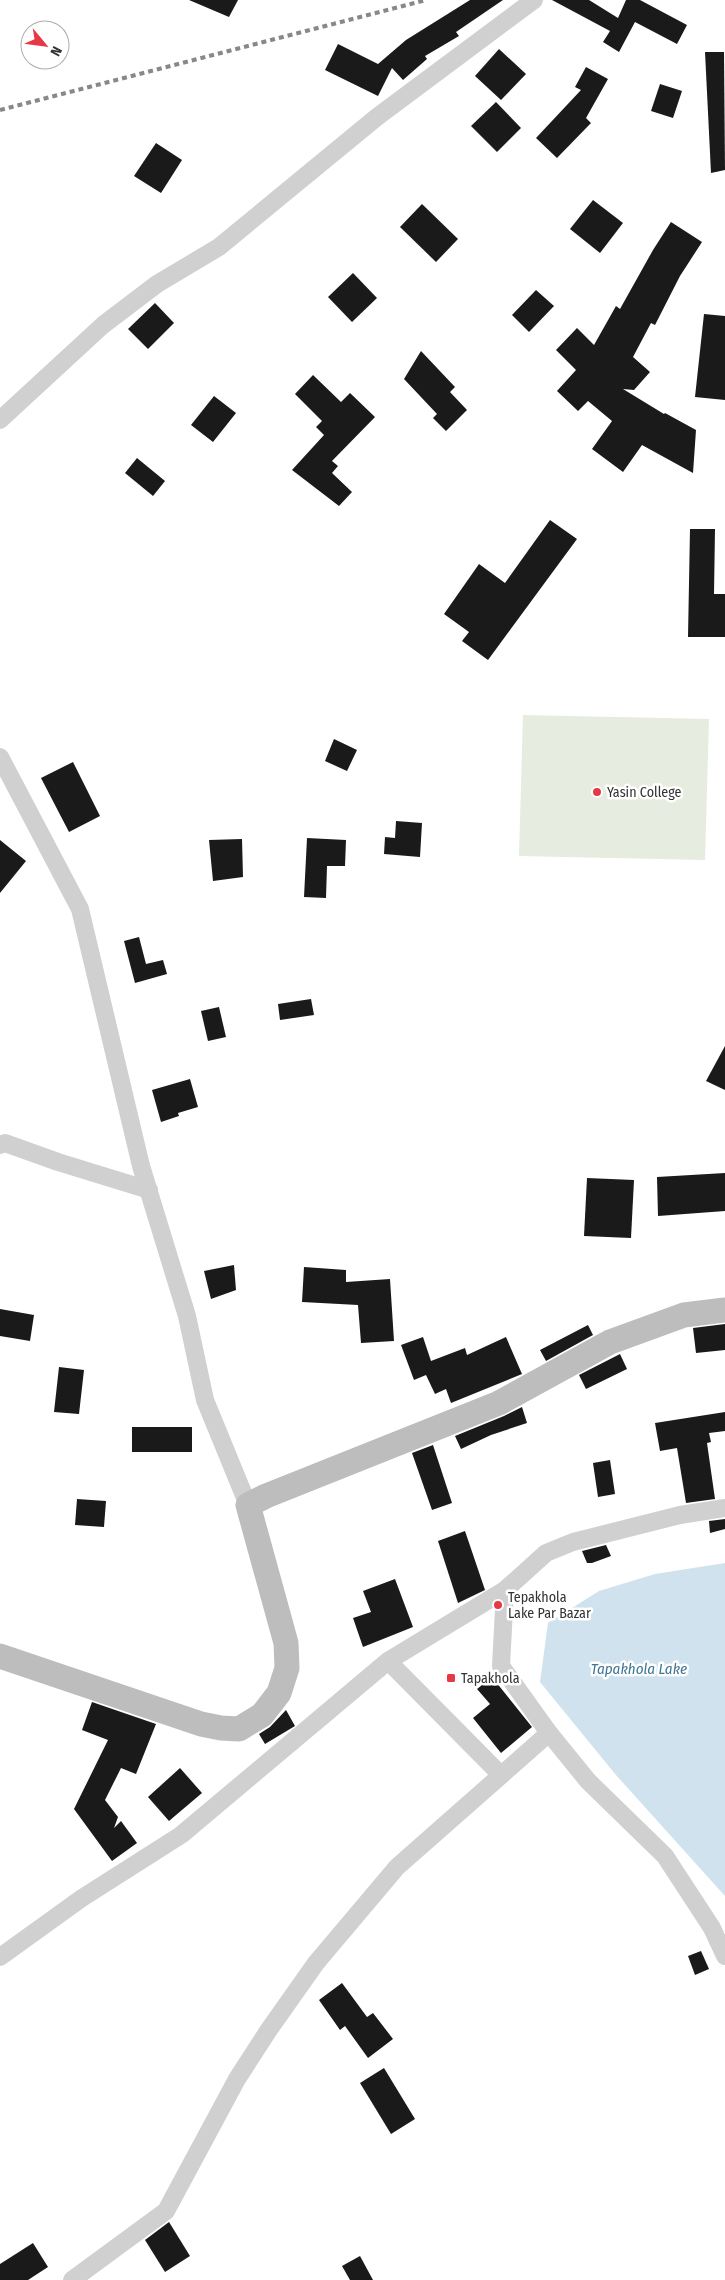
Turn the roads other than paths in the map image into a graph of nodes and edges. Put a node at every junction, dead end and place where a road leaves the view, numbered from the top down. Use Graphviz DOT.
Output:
graph roads {
  1 [pos="534,0"];
  2 [pos="0,420"];
  3 [pos="0,757"];
  4 [pos="0,1145"];
  5 [pos="148,1190"];
  6 [pos="725,1310"];
  7 [pos="248,1505"];
  8 [pos="725,1508"];
  9 [pos="505,1590"];
  10 [pos="0,1656"];
  11 [pos="388,1661"];
  12 [pos="549,1733"];
  13 [pos="501,1775"];
  14 [pos="725,1956"];
  15 [pos="0,1957"];
  16 [pos="72,2280"];
  1 -- 2 [label="street"];
  3 -- 5 [label="street"];
  4 -- 5 [label="street"];
  5 -- 7 [label="street"];
  6 -- 7 [label="main road"];
  7 -- 10 [label="main road"];
  8 -- 9 [label="street"];
  9 -- 11 [label="street"];
  9 -- 12 [label="street"];
  11 -- 13 [label="street"];
  11 -- 15 [label="street"];
  12 -- 13 [label="street"];
  12 -- 14 [label="street"];
  13 -- 16 [label="street"];
}
